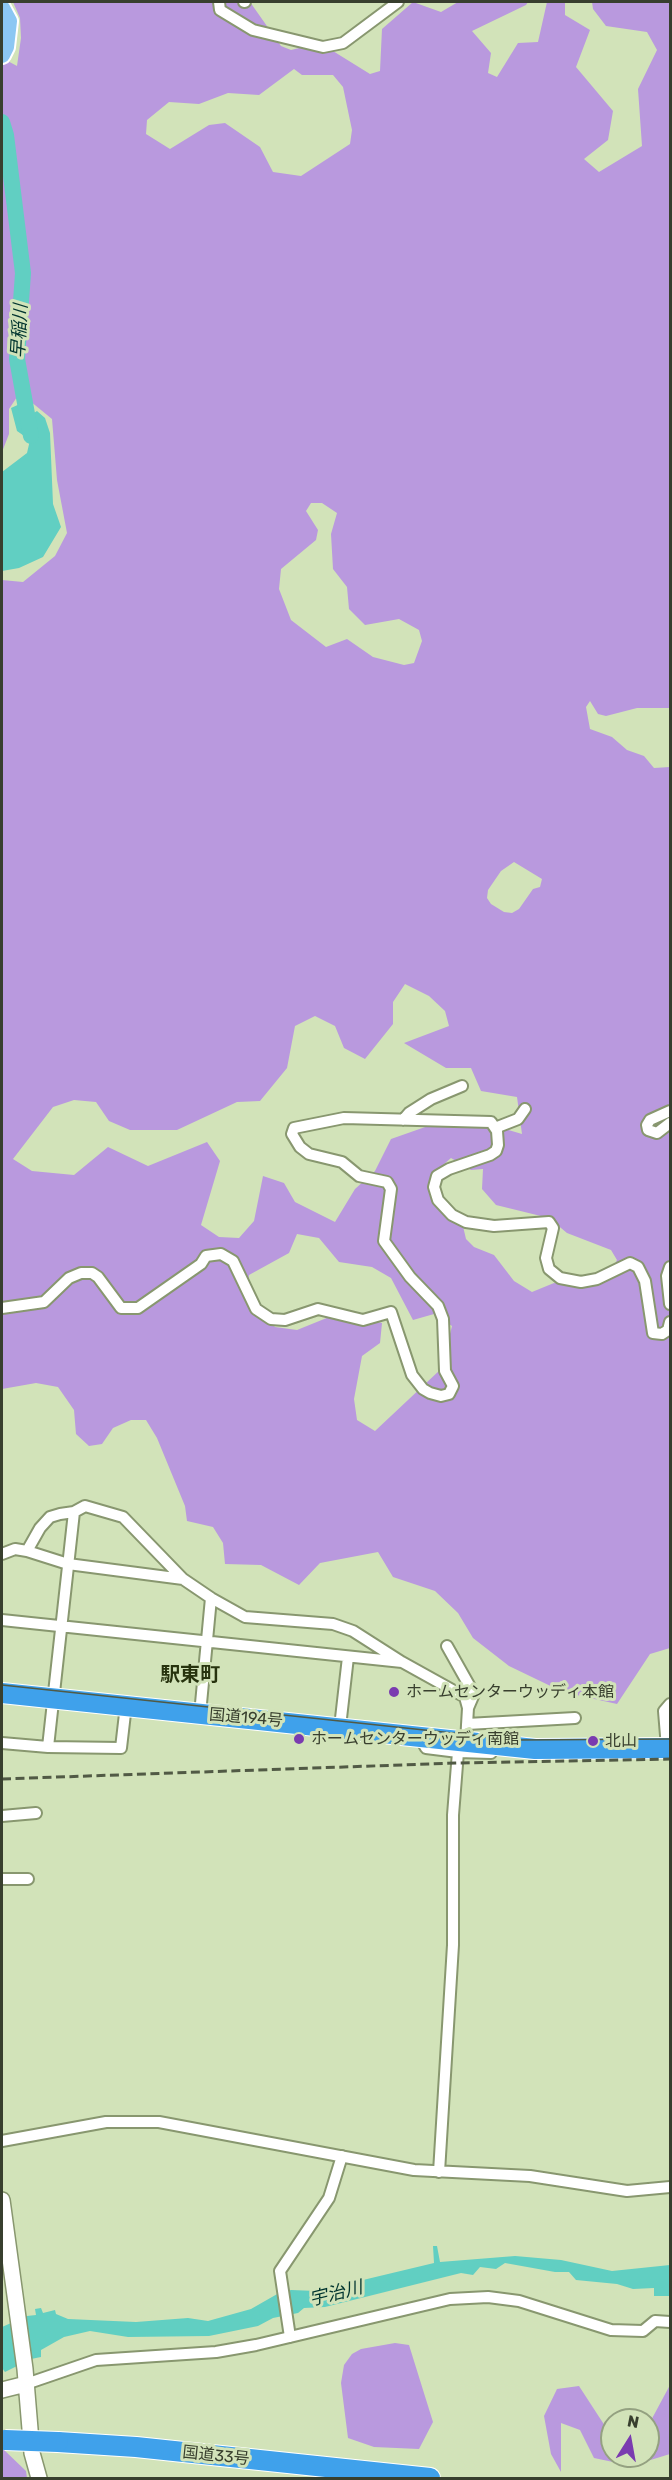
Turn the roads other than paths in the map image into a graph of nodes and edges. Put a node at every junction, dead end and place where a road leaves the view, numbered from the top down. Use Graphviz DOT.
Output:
graph roads {
  1 [pos="219,2"];
  2 [pos="398,2"];
  3 [pos="2,8"];
  4 [pos="2,55"];
  5 [pos="462,1086"];
  6 [pos="525,1109"];
  7 [pos="670,1111"];
  8 [pos="403,1120"];
  9 [pos="670,1123"];
  10 [pos="495,1128"];
  11 [pos="670,1267"];
  12 [pos="670,1304"];
  13 [pos="2,1308"];
  14 [pos="670,1322"];
  15 [pos="74,1512"];
  16 [pos="27,1551"];
  17 [pos="2,1554"];
  18 [pos="68,1564"];
  19 [pos="183,1579"];
  20 [pos="211,1598"];
  21 [pos="2,1620"];
  22 [pos="62,1625"];
  23 [pos="207,1641"];
  24 [pos="447,1646"];
  25 [pos="348,1657"];
  26 [pos="402,1662"];
  27 [pos="2,1693"];
  28 [pos="54,1698"];
  29 [pos="670,1704"];
  30 [pos="126,1706"];
  31 [pos="468,1708"];
  32 [pos="200,1714"];
  33 [pos="575,1718"];
  34 [pos="340,1727"];
  35 [pos="464,1739"];
  36 [pos="2,1743"];
  37 [pos="48,1747"];
  38 [pos="669,1748"];
  39 [pos="36,1813"];
  40 [pos="2,1816"];
  41 [pos="2,1879"];
  42 [pos="28,1879"];
  43 [pos="2,2142"];
  44 [pos="342,2156"];
  45 [pos="439,2172"];
  46 [pos="670,2187"];
  47 [pos="2,2200"];
  48 [pos="670,2322"];
  49 [pos="290,2335"];
  50 [pos="25,2377"];
  51 [pos="2,2390"];
  52 [pos="3,2440"];
  53 [pos="39,2478"];
  54 [pos="430,2478"];
  1 -- 2 [label="street"];
  3 -- 4 [label="main road"];
  5 -- 8 [label="street"];
  6 -- 10 [label="street"];
  7 -- 9 [label="street"];
  8 -- 10 [label="street"];
  8 -- 13 [label="street"];
  10 -- 14 [label="street"];
  11 -- 12 [label="street"];
  15 -- 16 [label="street"];
  15 -- 18 [label="street"];
  15 -- 19 [label="street"];
  16 -- 17 [label="street"];
  16 -- 18 [label="street"];
  18 -- 19 [label="street"];
  18 -- 22 [label="street"];
  19 -- 20 [label="street"];
  20 -- 23 [label="street"];
  20 -- 26 [label="street"];
  21 -- 22 [label="street"];
  22 -- 23 [label="street"];
  22 -- 28 [label="street"];
  23 -- 25 [label="street"];
  23 -- 32 [label="street"];
  24 -- 31 [label="street"];
  25 -- 26 [label="street"];
  25 -- 34 [label="street"];
  26 -- 31 [label="street"];
  27 -- 28 [label="highway, 国道194号"];
  28 -- 30 [label="highway, 国道194号"];
  28 -- 37 [label="street"];
  29 -- 38 [label="street"];
  30 -- 32 [label="highway, 国道194号"];
  30 -- 37 [label="street"];
  31 -- 35 [label="street"];
  32 -- 34 [label="highway, 国道194号"];
  33 -- 35 [label="street"];
  34 -- 35 [label="highway, 国道194号"];
  35 -- 38 [label="highway, 国道194号"];
  35 -- 45 [label="street"];
  36 -- 37 [label="street"];
  39 -- 40 [label="street"];
  41 -- 42 [label="street"];
  43 -- 44 [label="street"];
  44 -- 45 [label="street"];
  44 -- 49 [label="street"];
  45 -- 46 [label="street"];
  47 -- 50 [label="street"];
  48 -- 49 [label="street"];
  49 -- 50 [label="street"];
  50 -- 51 [label="street"];
  50 -- 53 [label="street"];
  52 -- 54 [label="highway, 国道33号, bridge"];
}
